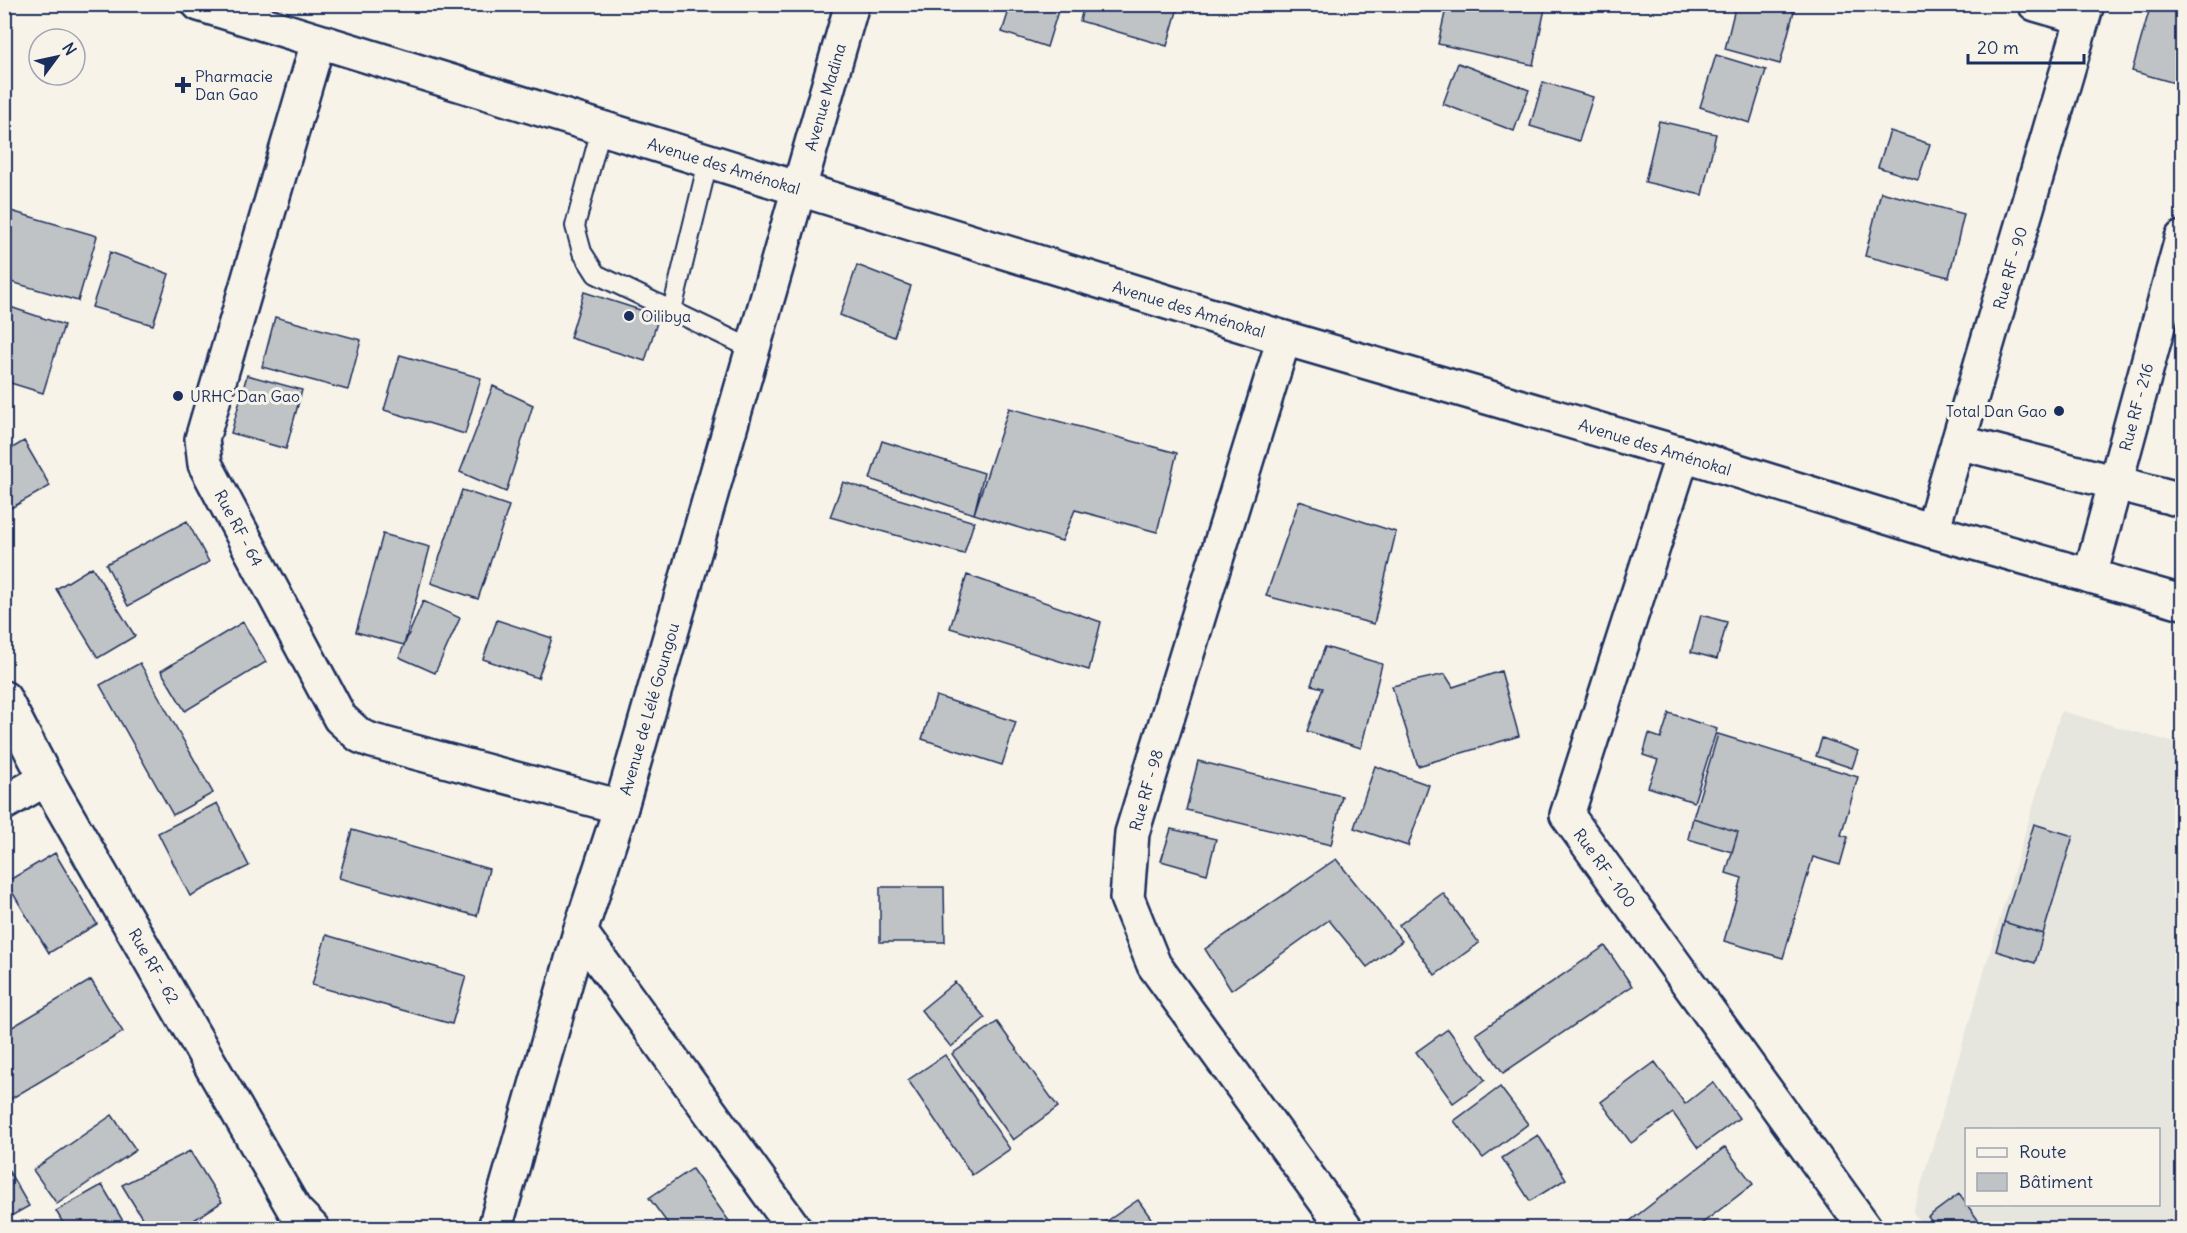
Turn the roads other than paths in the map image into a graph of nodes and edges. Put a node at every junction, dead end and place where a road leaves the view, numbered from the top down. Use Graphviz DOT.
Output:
graph roads {
  1 [pos="199,4"];
  2 [pos="852,4"];
  3 [pos="2035,4"];
  4 [pos="2085,11"];
  5 [pos="318,42"];
  6 [pos="601,129"];
  7 [pos="708,162"];
  8 [pos="798,189"];
  9 [pos="2182,237"];
  10 [pos="672,310"];
  11 [pos="1284,338"];
  12 [pos="752,349"];
  13 [pos="1958,442"];
  14 [pos="1683,454"];
  15 [pos="2115,483"];
  16 [pos="2182,500"];
  17 [pos="1932,531"];
  18 [pos="2090,576"];
  19 [pos="2182,602"];
  20 [pos="4,698"];
  21 [pos="46,779"];
  22 [pos="4,803"];
  23 [pos="621,807"];
  24 [pos="580,932"];
  25 [pos="312,1228"];
  26 [pos="495,1228"];
  27 [pos="794,1228"];
  28 [pos="1345,1228"];
  29 [pos="1865,1228"];
  1 -- 5 [label="street, Avenue des Aménokal"];
  2 -- 8 [label="street, Avenue Madina"];
  3 -- 4 [label="street"];
  4 -- 13 [label="street, Rue RF - 90"];
  5 -- 6 [label="street, Avenue des Aménokal"];
  5 -- 23 [label="street, Rue RF - 64"];
  6 -- 7 [label="street, Avenue des Aménokal"];
  6 -- 10 [label="lane"];
  7 -- 8 [label="street, Avenue des Aménokal"];
  7 -- 10 [label="lane"];
  8 -- 11 [label="street, Avenue des Aménokal"];
  8 -- 12 [label="street, Avenue de Lélé Goungou"];
  9 -- 15 [label="street, Rue RF - 216"];
  10 -- 12 [label="lane"];
  11 -- 14 [label="street, Avenue des Aménokal"];
  11 -- 28 [label="street, Rue RF - 98"];
  12 -- 23 [label="street, Avenue de Lélé Goungou"];
  13 -- 15 [label="street"];
  13 -- 17 [label="street, Rue RF - 90"];
  14 -- 17 [label="street, Avenue des Aménokal"];
  14 -- 29 [label="street, Rue RF - 100"];
  15 -- 16 [label="street"];
  15 -- 18 [label="street, Rue RF - 216"];
  17 -- 18 [label="street, Avenue des Aménokal"];
  18 -- 19 [label="street, Avenue des Aménokal"];
  20 -- 21 [label="street, Rue RF - 62"];
  21 -- 22 [label="street"];
  21 -- 25 [label="street, Rue RF - 62"];
  23 -- 24 [label="street, Avenue de Lélé Goungou"];
  24 -- 26 [label="street, Avenue de Lélé Goungou"];
  24 -- 27 [label="street"];
}
